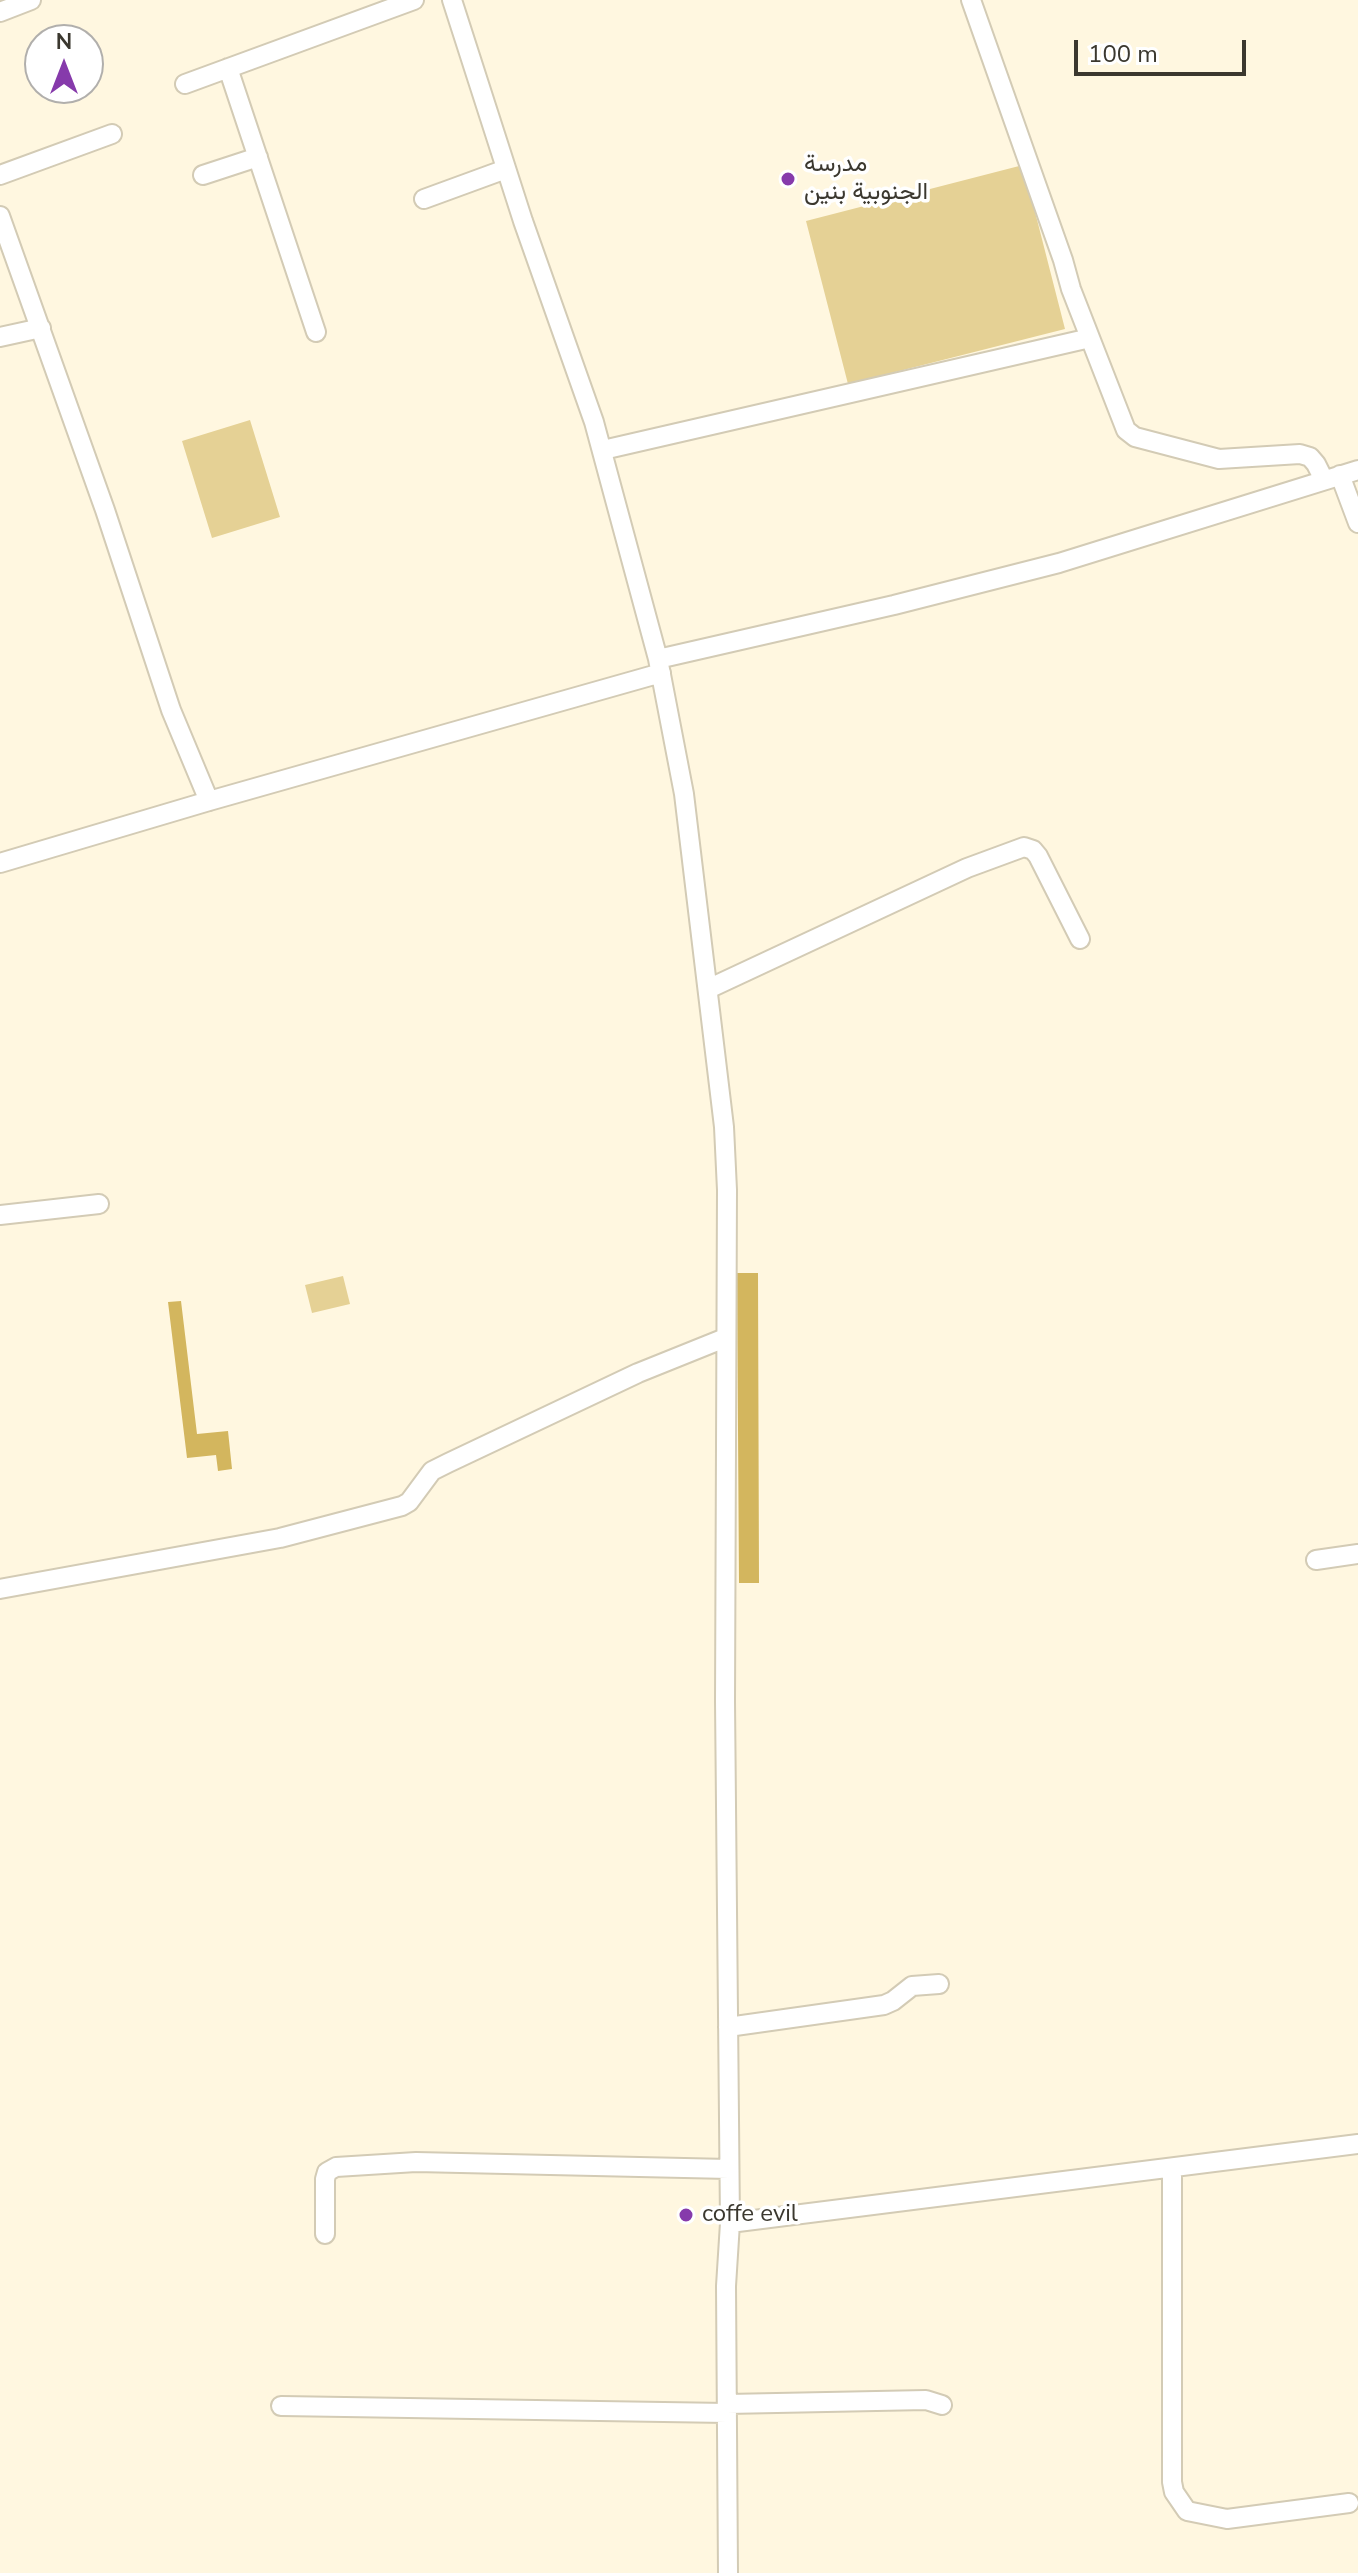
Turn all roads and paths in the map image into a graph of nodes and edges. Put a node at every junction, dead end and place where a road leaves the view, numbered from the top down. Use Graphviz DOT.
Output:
graph roads {
  1 [pos="31,0"];
  2 [pos="414,0"];
  3 [pos="452,0"];
  4 [pos="971,0"];
  5 [pos="0,12"];
  6 [pos="228,68"];
  7 [pos="185,84"];
  8 [pos="112,134"];
  9 [pos="258,157"];
  10 [pos="506,169"];
  11 [pos="0,175"];
  12 [pos="203,175"];
  13 [pos="424,199"];
  14 [pos="0,216"];
  15 [pos="41,328"];
  16 [pos="316,332"];
  17 [pos="0,337"];
  18 [pos="1090,338"];
  19 [pos="603,450"];
  20 [pos="1341,475"];
  21 [pos="1358,523"];
  22 [pos="659,666"];
  23 [pos="209,801"];
  24 [pos="0,863"];
  25 [pos="1080,939"];
  26 [pos="708,989"];
  27 [pos="99,1204"];
  28 [pos="0,1215"];
  29 [pos="725,1338"];
  30 [pos="1358,1554"];
  31 [pos="1316,1560"];
  32 [pos="0,1589"];
  33 [pos="939,1984"];
  34 [pos="728,2027"];
  35 [pos="1358,2144"];
  36 [pos="1172,2168"];
  37 [pos="729,2169"];
  38 [pos="730,2223"];
  39 [pos="325,2234"];
  40 [pos="942,2405"];
  41 [pos="281,2406"];
  42 [pos="727,2408"];
  43 [pos="1349,2503"];
  44 [pos="728,2573"];
  1 -- 5 [label="street"];
  2 -- 6 [label="street"];
  3 -- 10 [label="street"];
  4 -- 18 [label="street"];
  6 -- 7 [label="street"];
  6 -- 9 [label="street"];
  8 -- 11 [label="street"];
  9 -- 12 [label="street"];
  9 -- 16 [label="street"];
  10 -- 13 [label="street"];
  10 -- 19 [label="street"];
  14 -- 15 [label="street"];
  15 -- 17 [label="street"];
  15 -- 23 [label="street"];
  18 -- 19 [label="street"];
  18 -- 20 [label="street"];
  19 -- 22 [label="street"];
  20 -- 21 [label="street"];
  20 -- 22 [label="street"];
  22 -- 23 [label="street"];
  22 -- 26 [label="street"];
  23 -- 24 [label="street"];
  25 -- 26 [label="street"];
  26 -- 29 [label="street"];
  27 -- 28 [label="street"];
  29 -- 32 [label="street"];
  29 -- 34 [label="street"];
  30 -- 31 [label="street"];
  33 -- 34 [label="street"];
  34 -- 37 [label="street"];
  35 -- 36 [label="street"];
  36 -- 38 [label="street"];
  36 -- 43 [label="street"];
  37 -- 38 [label="street"];
  37 -- 39 [label="street"];
  38 -- 42 [label="street"];
  40 -- 42 [label="street"];
  41 -- 42 [label="street"];
  42 -- 44 [label="street"];
}
